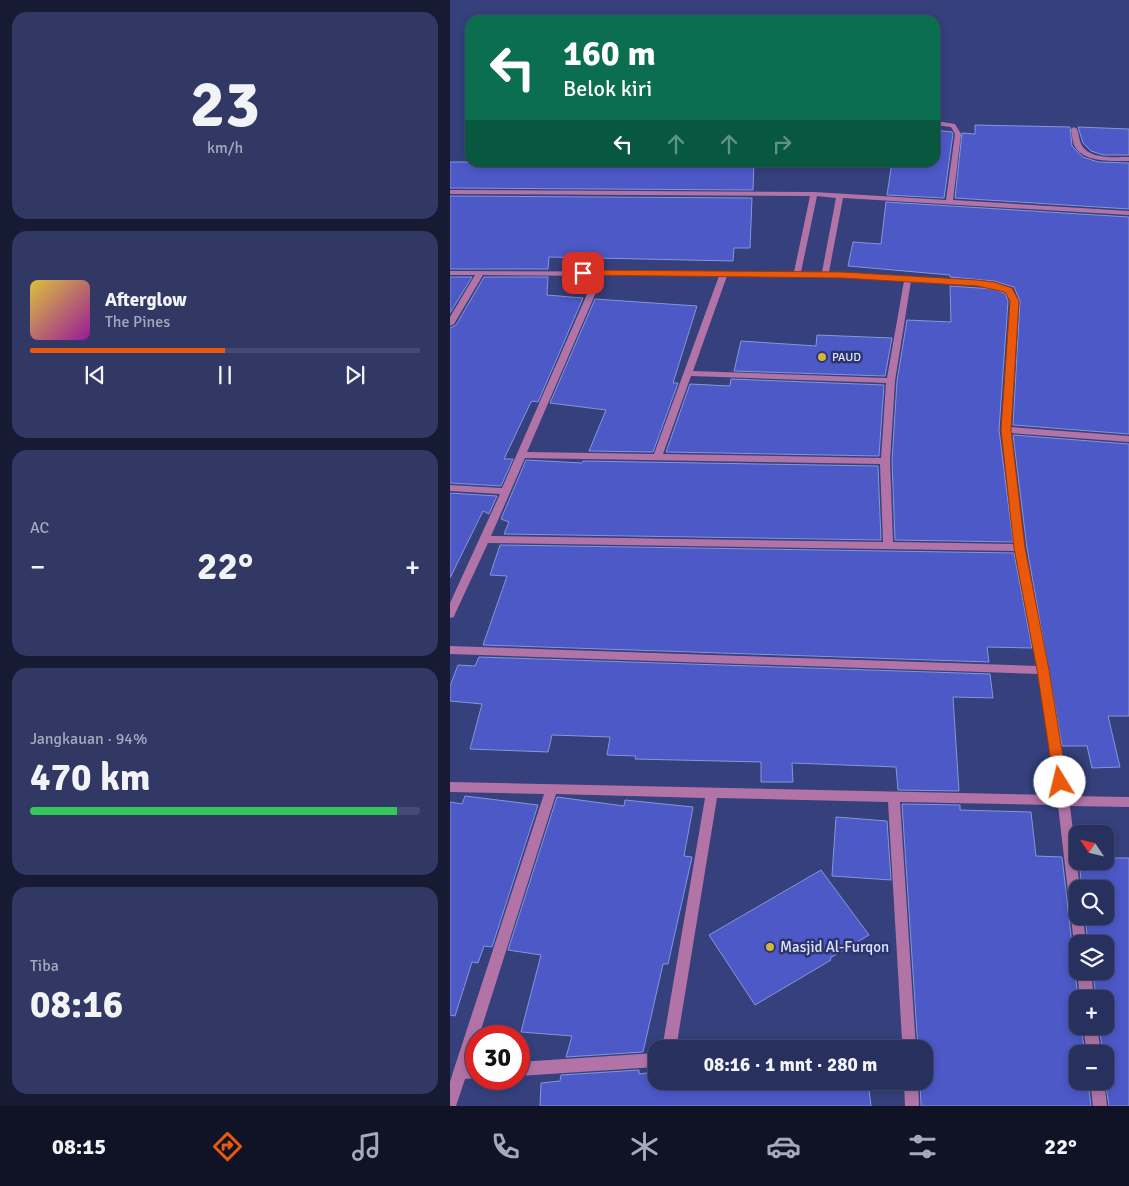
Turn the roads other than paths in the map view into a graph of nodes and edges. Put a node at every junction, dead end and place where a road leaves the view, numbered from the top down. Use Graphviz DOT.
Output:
graph roads {
  1 [pos="940,123"];
  2 [pos="1074,129"];
  3 [pos="1129,159"];
  4 [pos="450,192"];
  5 [pos="814,194"];
  6 [pos="840,196"];
  7 [pos="949,203"];
  8 [pos="1129,213"];
  9 [pos="480,272"];
  10 [pos="450,273"];
  11 [pos="600,273"];
  12 [pos="724,273"];
  13 [pos="797,274"];
  14 [pos="826,274"];
  15 [pos="908,278"];
  16 [pos="450,324"];
  17 [pos="687,373"];
  18 [pos="891,381"];
  19 [pos="1006,430"];
  20 [pos="1129,439"];
  21 [pos="520,455"];
  22 [pos="658,456"];
  23 [pos="885,461"];
  24 [pos="450,488"];
  25 [pos="505,491"];
  26 [pos="485,539"];
  27 [pos="888,546"];
  28 [pos="1020,548"];
  29 [pos="450,614"];
  30 [pos="450,650"];
  31 [pos="1043,670"];
  32 [pos="450,787"];
  33 [pos="551,790"];
  34 [pos="712,792"];
  35 [pos="894,797"];
  36 [pos="1063,801"];
  37 [pos="1129,802"];
  38 [pos="1079,935"];
  39 [pos="671,1040"];
  40 [pos="909,1040"];
  41 [pos="648,1061"];
  42 [pos="530,1068"];
  43 [pos="460,1072"];
  44 [pos="465,1072"];
  45 [pos="911,1090"];
  46 [pos="1098,1090"];
  47 [pos="450,1104"];
  48 [pos="912,1106"];
  49 [pos="1100,1106"];
  1 -- 7 [label="street"];
  2 -- 3 [label="street"];
  4 -- 5 [label="street"];
  5 -- 6 [label="street"];
  5 -- 13 [label="street"];
  6 -- 7 [label="street"];
  6 -- 14 [label="street"];
  7 -- 8 [label="street"];
  9 -- 10 [label="street"];
  9 -- 11 [label="street"];
  9 -- 16 [label="street"];
  11 -- 12 [label="street"];
  11 -- 21 [label="street"];
  12 -- 13 [label="street"];
  12 -- 17 [label="street"];
  13 -- 14 [label="street"];
  14 -- 15 [label="street"];
  15 -- 18 [label="street"];
  15 -- 19 [label="street"];
  17 -- 18 [label="street"];
  17 -- 22 [label="street"];
  18 -- 23 [label="street"];
  19 -- 20 [label="street"];
  19 -- 28 [label="street"];
  21 -- 22 [label="street"];
  21 -- 25 [label="street"];
  22 -- 23 [label="street"];
  23 -- 27 [label="street"];
  24 -- 25 [label="street"];
  25 -- 26 [label="street"];
  26 -- 27 [label="street"];
  26 -- 29 [label="street"];
  27 -- 28 [label="street"];
  28 -- 31 [label="street"];
  30 -- 31 [label="street"];
  31 -- 36 [label="street"];
  32 -- 33 [label="street"];
  33 -- 34 [label="street"];
  33 -- 43 [label="street"];
  34 -- 35 [label="street"];
  34 -- 39 [label="street"];
  35 -- 36 [label="street"];
  35 -- 40 [label="street"];
  36 -- 37 [label="street"];
  36 -- 38 [label="street"];
  41 -- 42 [label="street"];
  43 -- 44 [label="street"];
  43 -- 47 [label="street"];
  45 -- 48 [label="street"];
  46 -- 49 [label="street"];
}
